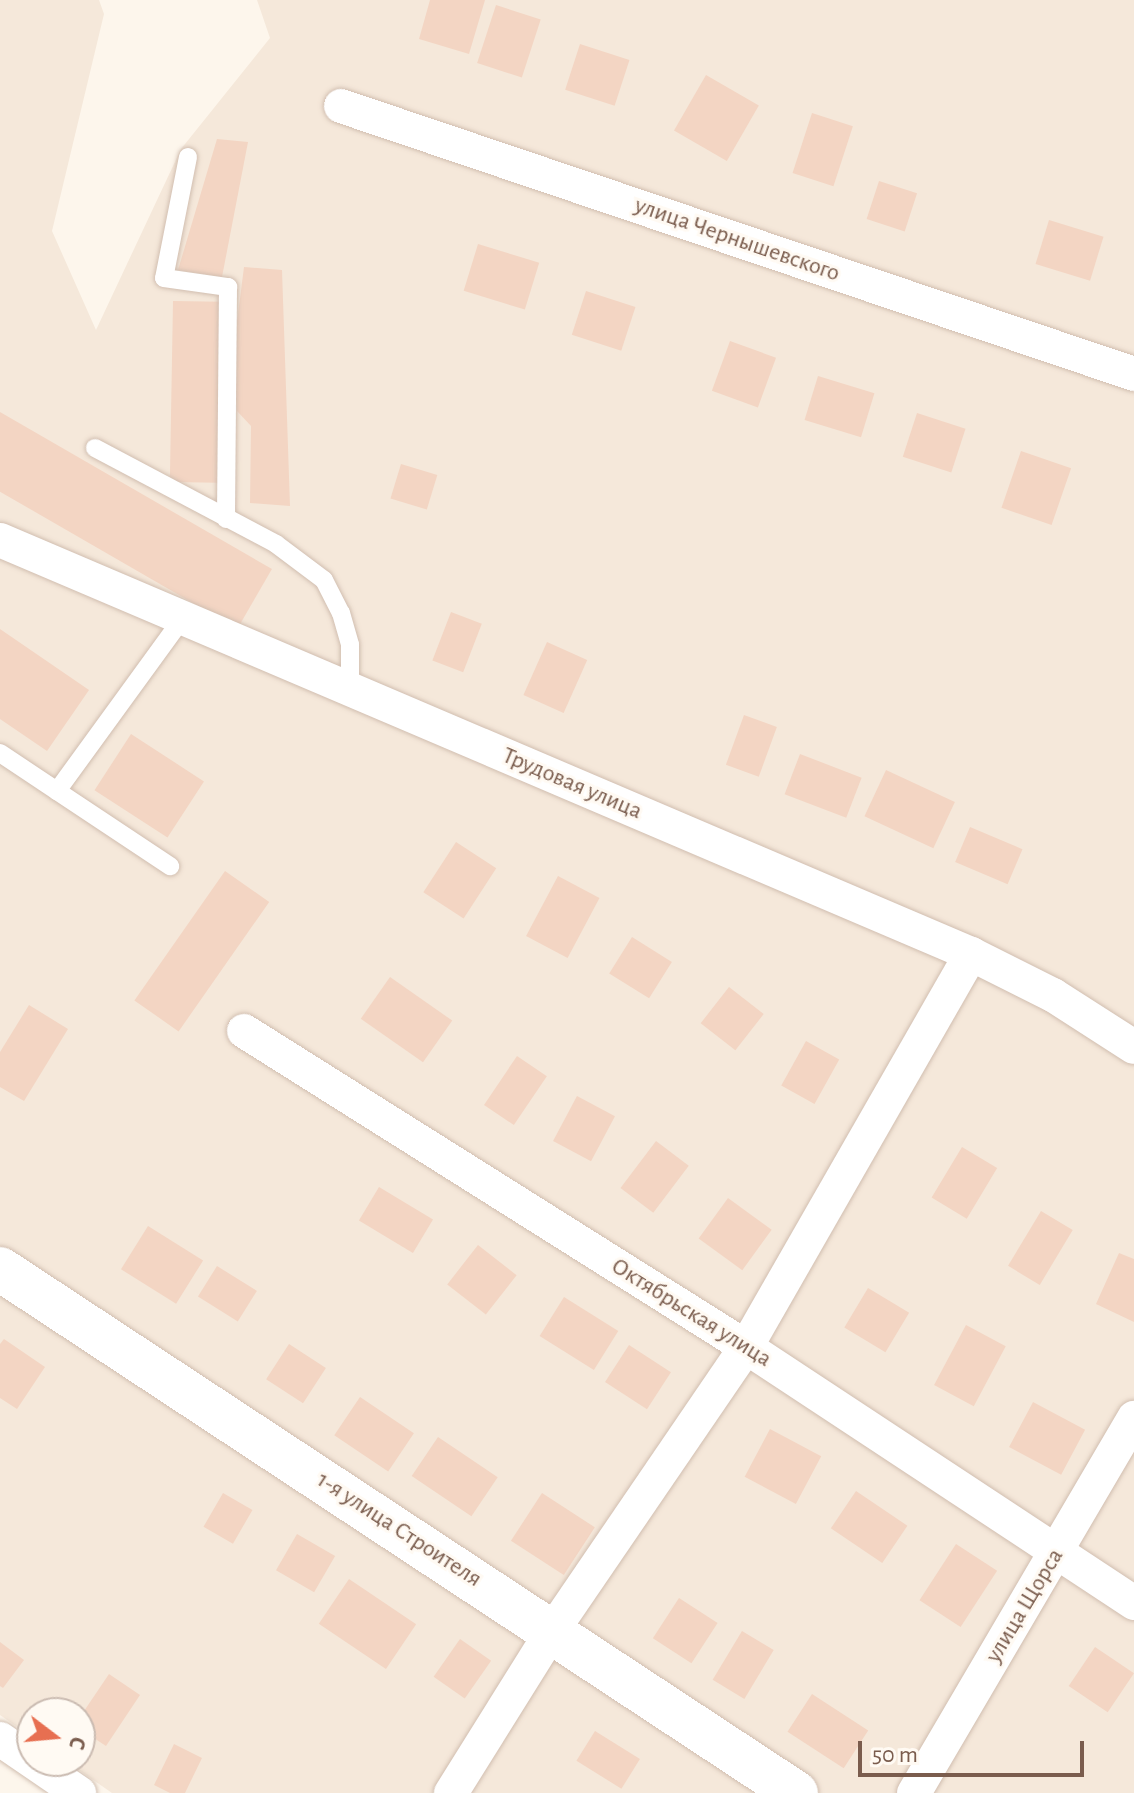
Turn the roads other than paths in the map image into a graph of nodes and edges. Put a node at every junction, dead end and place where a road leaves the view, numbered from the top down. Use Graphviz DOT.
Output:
graph roads {
  1 [pos="341,106"];
  2 [pos="188,157"];
  3 [pos="1134,374"];
  4 [pos="95,448"];
  5 [pos="226,519"];
  6 [pos="0,540"];
  7 [pos="182,619"];
  8 [pos="350,691"];
  9 [pos="0,753"];
  10 [pos="57,791"];
  11 [pos="170,866"];
  12 [pos="971,954"];
  13 [pos="244,1031"];
  14 [pos="1134,1047"];
  15 [pos="0,1269"];
  16 [pos="746,1347"];
  17 [pos="1134,1418"];
  18 [pos="1057,1552"];
  19 [pos="1134,1603"];
  20 [pos="553,1630"];
  21 [pos="0,1739"];
  22 [pos="79,1793"];
  23 [pos="451,1793"];
  24 [pos="796,1793"];
  25 [pos="914,1793"];
  1 -- 3 [label="street, улица Чернышевского"];
  2 -- 5 [label="lane"];
  4 -- 5 [label="lane"];
  5 -- 8 [label="lane"];
  6 -- 7 [label="street, Трудовая улица"];
  7 -- 8 [label="street, Трудовая улица"];
  7 -- 10 [label="lane"];
  8 -- 12 [label="street, Трудовая улица"];
  9 -- 10 [label="lane"];
  10 -- 11 [label="lane"];
  12 -- 14 [label="street, Трудовая улица"];
  12 -- 16 [label="street"];
  13 -- 16 [label="street, Октябрьская улица"];
  15 -- 20 [label="street, 1-я улица Строителя"];
  16 -- 18 [label="street, Октябрьская улица"];
  16 -- 20 [label="street"];
  17 -- 18 [label="street, улица Щорса"];
  18 -- 19 [label="street, Октябрьская улица"];
  18 -- 25 [label="street, улица Щорса"];
  20 -- 23 [label="street"];
  20 -- 24 [label="street, 1-я улица Строителя"];
  21 -- 22 [label="street"];
}
